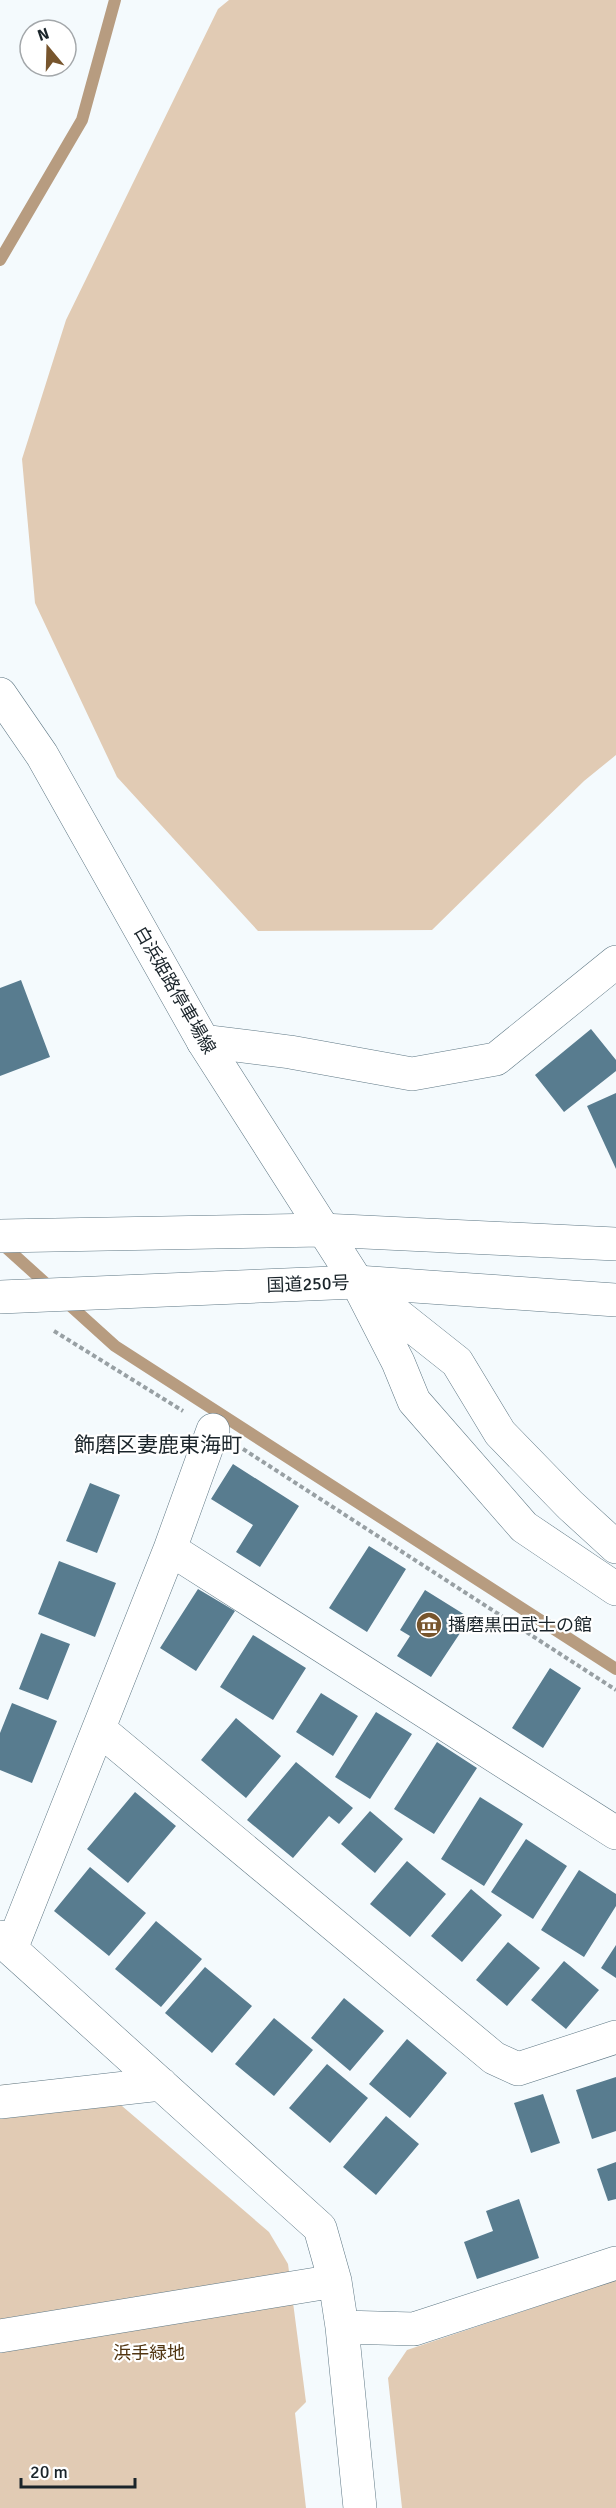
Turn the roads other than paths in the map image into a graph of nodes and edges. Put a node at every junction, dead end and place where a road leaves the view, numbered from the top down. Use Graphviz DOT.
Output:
graph roads {
  1 [pos="1,697"];
  2 [pos="616,962"];
  3 [pos="203,1041"];
  4 [pos="3,1230"];
  5 [pos="322,1230"];
  6 [pos="616,1244"];
  7 [pos="357,1282"];
  8 [pos="0,1297"];
  9 [pos="616,1300"];
  10 [pos="213,1430"];
  11 [pos="616,1547"];
  12 [pos="170,1549"];
  13 [pos="616,1589"];
  14 [pos="99,1729"];
  15 [pos="616,1833"];
  16 [pos="5,1943"];
  17 [pos="616,2037"];
  18 [pos="161,2084"];
  19 [pos="0,2102"];
  20 [pos="616,2263"];
  21 [pos="335,2281"];
  22 [pos="342,2327"];
  23 [pos="0,2336"];
  24 [pos="360,2508"];
  1 -- 3 [label="main road, 白浜姫路停車場線"];
  2 -- 3 [label="main road"];
  3 -- 5 [label="main road, 白浜姫路停車場線"];
  4 -- 5 [label="main road"];
  5 -- 6 [label="main road"];
  5 -- 7 [label="main road, 白浜姫路停車場線"];
  7 -- 8 [label="main road, 国道250号"];
  7 -- 9 [label="main road, 国道250号"];
  7 -- 11 [label="main road"];
  7 -- 13 [label="main road"];
  10 -- 12 [label="main road"];
  12 -- 14 [label="main road"];
  12 -- 15 [label="main road"];
  14 -- 16 [label="main road"];
  14 -- 17 [label="main road"];
  16 -- 18 [label="main road"];
  18 -- 19 [label="main road"];
  18 -- 21 [label="main road"];
  20 -- 22 [label="main road"];
  21 -- 22 [label="main road"];
  21 -- 23 [label="main road"];
  22 -- 24 [label="main road"];
}
